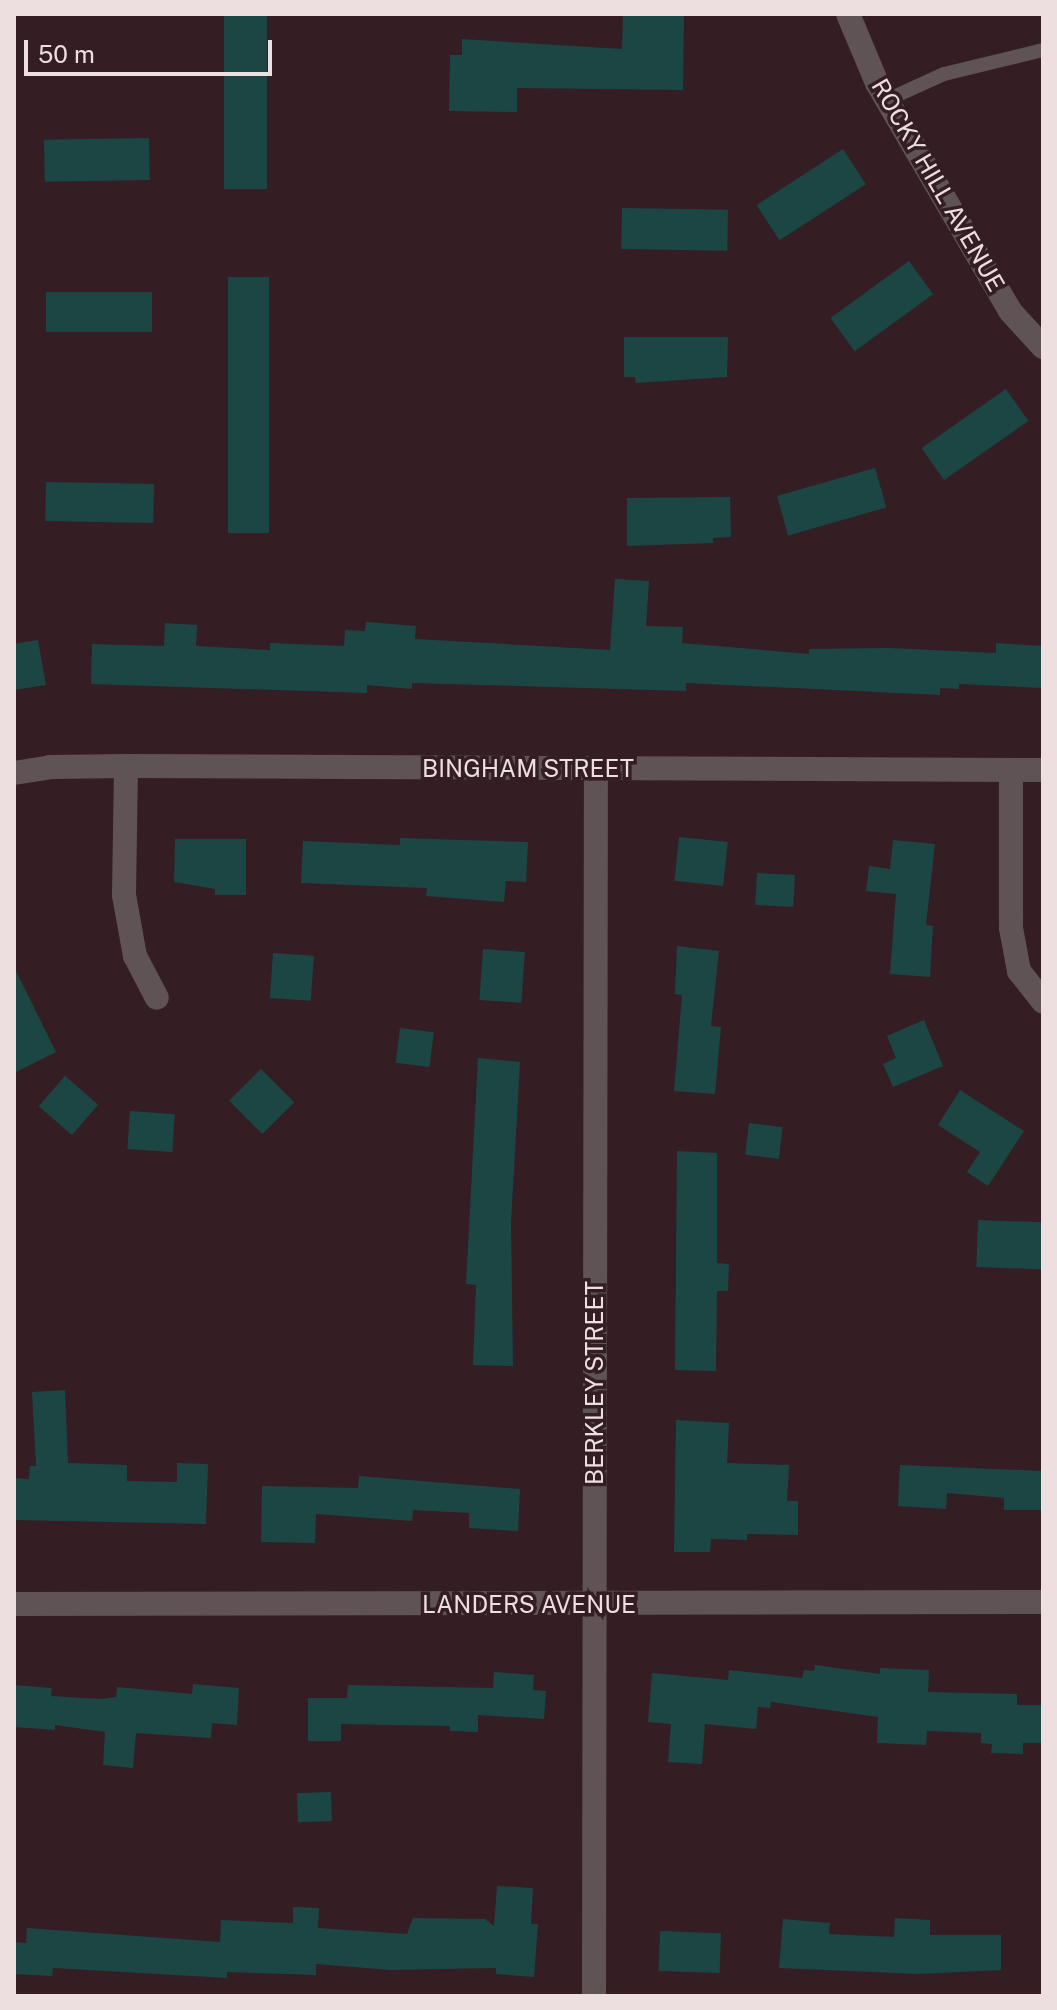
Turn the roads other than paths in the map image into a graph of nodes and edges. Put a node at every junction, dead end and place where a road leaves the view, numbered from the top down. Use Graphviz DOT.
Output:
graph roads {
  1 [pos="848,14"];
  2 [pos="1043,50"];
  3 [pos="889,99"];
  4 [pos="1043,347"];
  5 [pos="126,766"];
  6 [pos="596,770"];
  7 [pos="1011,770"];
  8 [pos="1043,770"];
  9 [pos="14,773"];
  10 [pos="157,998"];
  11 [pos="1043,1002"];
  12 [pos="1043,1602"];
  13 [pos="14,1604"];
  14 [pos="594,1606"];
  15 [pos="594,1996"];
  1 -- 3 [label="street, ROCKY HILL AVENUE"];
  2 -- 3 [label="lane"];
  3 -- 4 [label="street, ROCKY HILL AVENUE"];
  5 -- 6 [label="street, BINGHAM STREET"];
  5 -- 9 [label="street, BINGHAM STREET"];
  5 -- 10 [label="street"];
  6 -- 7 [label="street, BINGHAM STREET"];
  6 -- 14 [label="street, BERKLEY STREET"];
  7 -- 8 [label="street, BINGHAM STREET"];
  7 -- 11 [label="street"];
  12 -- 14 [label="street, LANDERS AVENUE"];
  13 -- 14 [label="street, LANDERS AVENUE"];
  14 -- 15 [label="street, BERKLEY STREET"];
}
